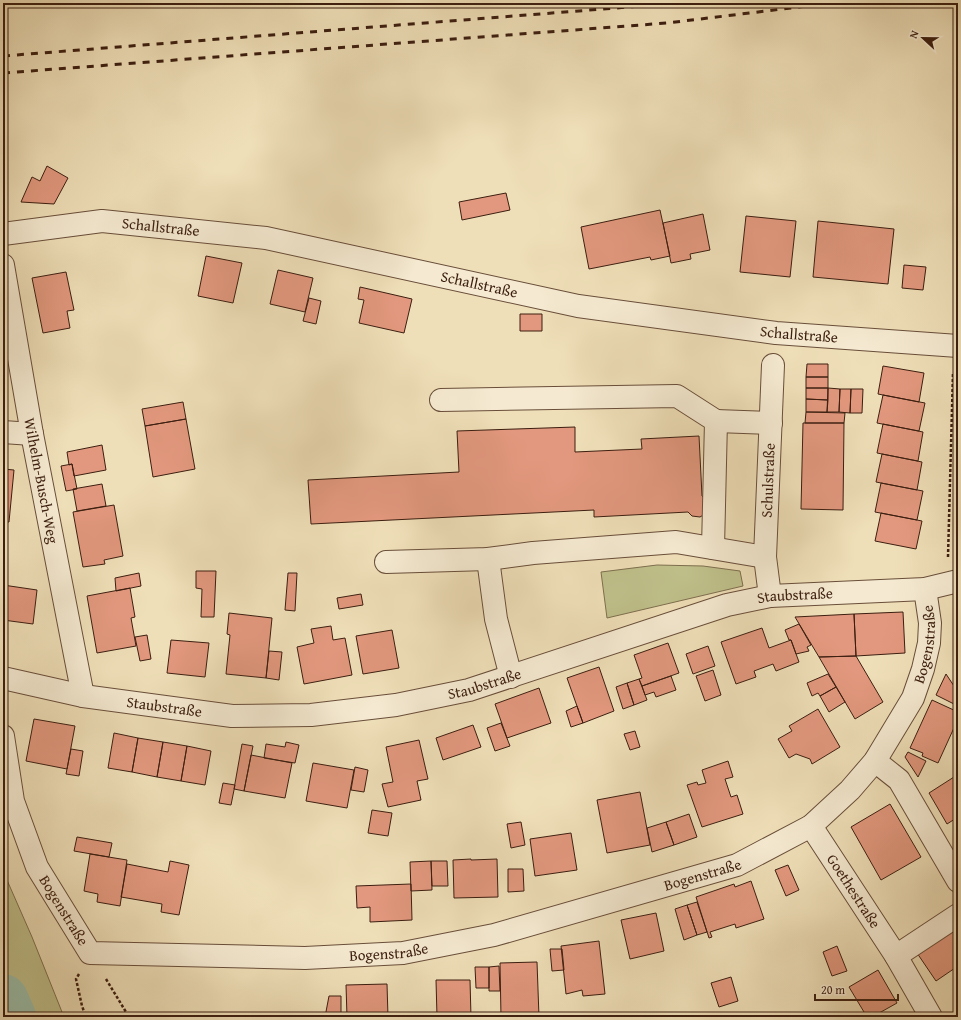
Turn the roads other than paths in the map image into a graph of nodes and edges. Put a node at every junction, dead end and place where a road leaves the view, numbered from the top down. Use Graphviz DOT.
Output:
graph roads {
  1 [pos="3,234"];
  2 [pos="3,265"];
  3 [pos="956,346"];
  4 [pos="773,365"];
  5 [pos="441,400"];
  6 [pos="716,421"];
  7 [pos="771,422"];
  8 [pos="3,432"];
  9 [pos="32,434"];
  10 [pos="713,548"];
  11 [pos="765,557"];
  12 [pos="488,559"];
  13 [pos="386,562"];
  14 [pos="954,582"];
  15 [pos="925,589"];
  16 [pos="770,596"];
  17 [pos="511,677"];
  18 [pos="4,684"];
  19 [pos="83,696"];
  20 [pos="3,736"];
  21 [pos="875,761"];
  22 [pos="811,826"];
  23 [pos="958,880"];
  24 [pos="958,915"];
  25 [pos="896,956"];
  26 [pos="931,1017"];
  1 -- 3 [label="street, Schallstraße"];
  2 -- 9 [label="street, Wilhelm-Busch-Weg"];
  4 -- 7 [label="street, Schulstraße"];
  5 -- 6 [label="street"];
  6 -- 7 [label="street"];
  6 -- 10 [label="street"];
  7 -- 11 [label="street, Schulstraße"];
  8 -- 9 [label="street"];
  9 -- 19 [label="street, Wilhelm-Busch-Weg"];
  10 -- 11 [label="street"];
  10 -- 12 [label="street"];
  11 -- 16 [label="street, Schulstraße"];
  12 -- 13 [label="street"];
  12 -- 17 [label="street"];
  14 -- 15 [label="street, Staubstraße"];
  15 -- 16 [label="street, Staubstraße"];
  15 -- 21 [label="street, Bogenstraße"];
  16 -- 17 [label="street, Staubstraße"];
  17 -- 19 [label="street, Staubstraße"];
  18 -- 19 [label="street, Staubstraße"];
  20 -- 22 [label="street, Bogenstraße"];
  21 -- 22 [label="street, Bogenstraße"];
  21 -- 23 [label="street"];
  22 -- 25 [label="street, Goethestraße"];
  24 -- 25 [label="street"];
  25 -- 26 [label="street, Goethestraße"];
}
